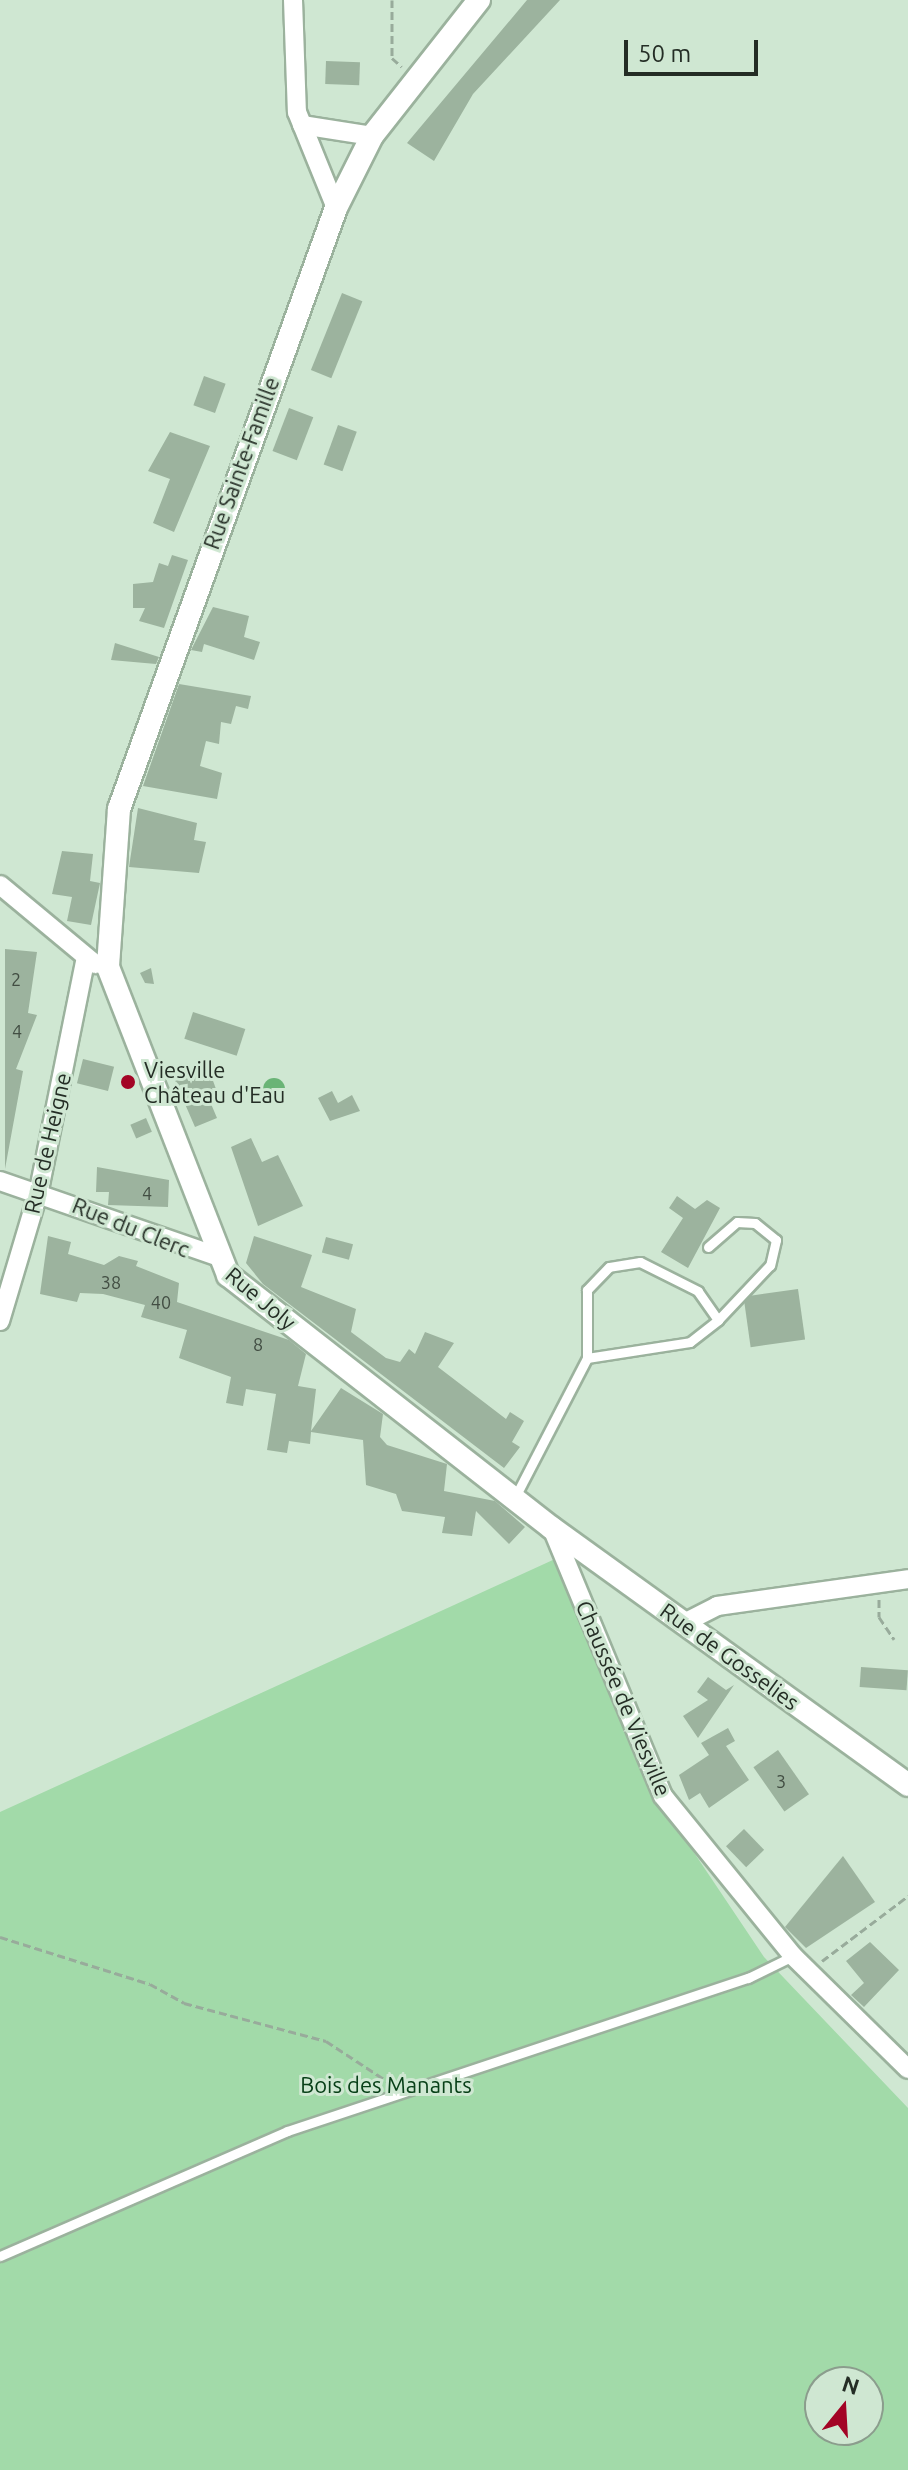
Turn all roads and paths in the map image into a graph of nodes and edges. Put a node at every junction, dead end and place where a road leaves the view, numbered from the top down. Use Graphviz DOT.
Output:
graph roads {
  1 [pos="293,0"];
  2 [pos="392,0"];
  3 [pos="479,0"];
  4 [pos="415,77"];
  5 [pos="302,125"];
  6 [pos="372,136"];
  7 [pos="336,208"];
  8 [pos="0,885"];
  9 [pos="85,962"];
  10 [pos="108,967"];
  11 [pos="0,1181"];
  12 [pos="39,1190"];
  13 [pos="708,1247"];
  14 [pos="216,1256"];
  15 [pos="718,1320"];
  16 [pos="0,1321"];
  17 [pos="587,1358"];
  18 [pos="515,1499"];
  19 [pos="552,1528"];
  20 [pos="908,1579"];
  21 [pos="878,1583"];
  22 [pos="684,1623"];
  23 [pos="894,1639"];
  24 [pos="908,1785"];
  25 [pos="908,1896"];
  26 [pos="0,1937"];
  27 [pos="793,1956"];
  28 [pos="809,1972"];
  29 [pos="908,2069"];
  30 [pos="405,2092"];
  31 [pos="0,2256"];
  1 -- 5 [label="street"];
  2 -- 4 [label="path"];
  3 -- 4 [label="street, Rue Sainte-Famille"];
  4 -- 6 [label="street, Rue Sainte-Famille"];
  5 -- 6 [label="street"];
  5 -- 7 [label="street"];
  6 -- 7 [label="street, Rue Sainte-Famille"];
  7 -- 10 [label="street, Rue Sainte-Famille"];
  8 -- 9 [label="street"];
  9 -- 10 [label="street"];
  9 -- 12 [label="street, Rue de Heigne"];
  10 -- 14 [label="street, Rue Joly"];
  11 -- 12 [label="street, Rue du Clerc"];
  12 -- 14 [label="street, Rue du Clerc"];
  12 -- 16 [label="street, Rue de Heigne"];
  13 -- 15 [label="lane"];
  14 -- 18 [label="street, Rue Joly"];
  15 -- 17 [label="lane"];
  15 -- 17 [label="lane"];
  17 -- 18 [label="lane"];
  18 -- 19 [label="street, Rue Joly"];
  19 -- 22 [label="street, Rue de Gosselies"];
  19 -- 27 [label="street, Chaussée de Viesville"];
  20 -- 21 [label="street"];
  21 -- 22 [label="street"];
  21 -- 23 [label="path"];
  22 -- 24 [label="street, Rue de Gosselies"];
  25 -- 28 [label="path"];
  26 -- 30 [label="path"];
  27 -- 28 [label="street, Chaussée de Viesville"];
  27 -- 30 [label="lane"];
  28 -- 29 [label="street, Chaussée de Viesville"];
  30 -- 31 [label="lane"];
}
